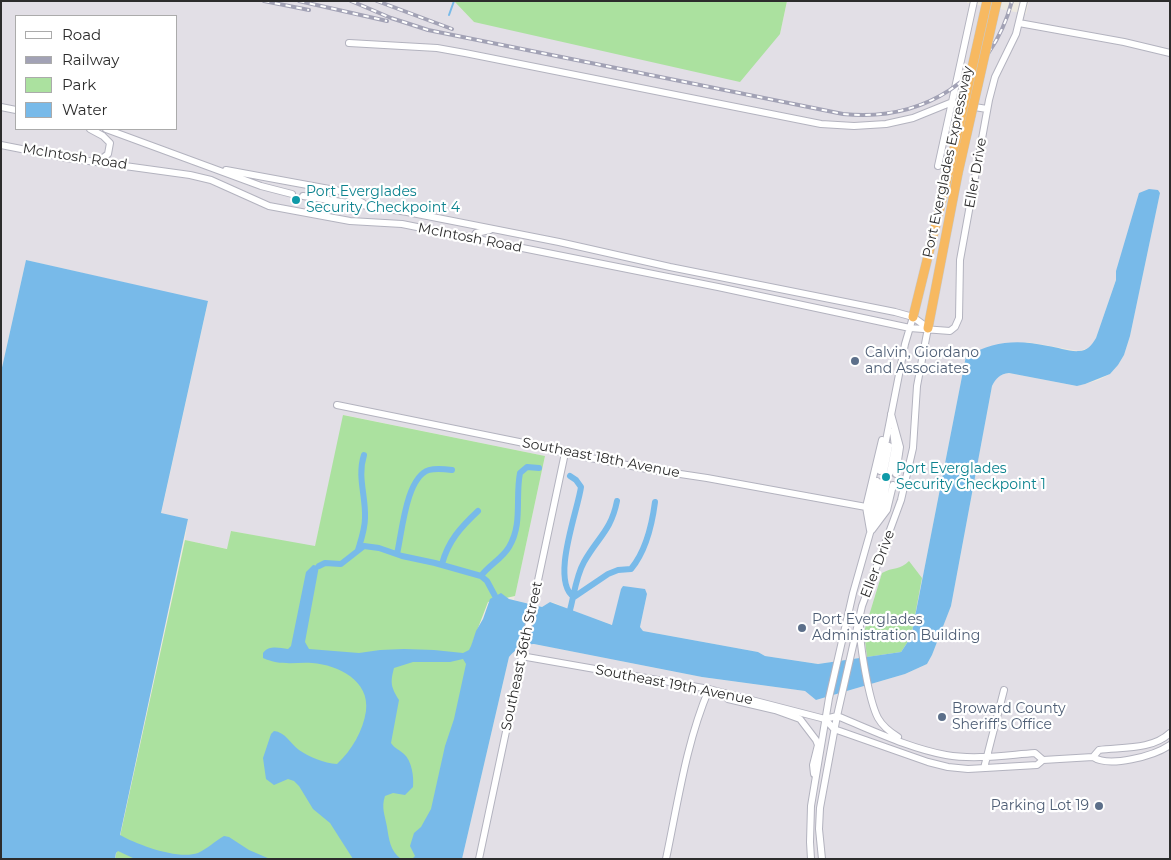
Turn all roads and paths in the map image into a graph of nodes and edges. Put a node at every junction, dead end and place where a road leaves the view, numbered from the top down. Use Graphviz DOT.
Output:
graph roads {
  1 [pos="974,1"];
  2 [pos="987,1"];
  3 [pos="997,1"];
  4 [pos="1024,1"];
  5 [pos="1019,23"];
  6 [pos="349,43"];
  7 [pos="1170,53"];
  8 [pos="952,103"];
  9 [pos="1,106"];
  10 [pos="987,109"];
  11 [pos="15,110"];
  12 [pos="92,130"];
  13 [pos="109,130"];
  14 [pos="1,145"];
  15 [pos="97,162"];
  16 [pos="938,166"];
  17 [pos="211,168"];
  18 [pos="954,172"];
  19 [pos="292,194"];
  20 [pos="302,196"];
  21 [pos="368,206"];
  22 [pos="494,229"];
  23 [pos="472,238"];
  24 [pos="913,317"];
  25 [pos="910,328"];
  26 [pos="928,328"];
  27 [pos="337,405"];
  28 [pos="890,413"];
  29 [pos="565,453"];
  30 [pos="866,507"];
  31 [pos="887,510"];
  32 [pos="897,512"];
  33 [pos="870,533"];
  34 [pos="852,593"];
  35 [pos="862,606"];
  36 [pos="521,656"];
  37 [pos="709,689"];
  38 [pos="1004,690"];
  39 [pos="721,692"];
  40 [pos="837,716"];
  41 [pos="825,719"];
  42 [pos="834,729"];
  43 [pos="1170,733"];
  44 [pos="909,744"];
  45 [pos="1170,745"];
  46 [pos="987,755"];
  47 [pos="1093,757"];
  48 [pos="1043,760"];
  49 [pos="984,768"];
  50 [pos="814,783"];
  51 [pos="479,859"];
  52 [pos="666,859"];
  53 [pos="811,859"];
  54 [pos="822,859"];
  1 -- 8 [label="street"];
  2 -- 18 [label="highway, Port Everglades Expressway, bridge"];
  3 -- 18 [label="highway, Port Everglades Expressway, bridge"];
  4 -- 5 [label="street, Eller Drive"];
  5 -- 7 [label="street"];
  5 -- 10 [label="street, Eller Drive"];
  6 -- 8 [label="street"];
  8 -- 10 [label="street"];
  8 -- 16 [label="street"];
  9 -- 11 [label="street"];
  10 -- 26 [label="street, Eller Drive"];
  12 -- 15 [label="street"];
  13 -- 17 [label="street, McIntosh Road"];
  14 -- 15 [label="street, McIntosh Road"];
  15 -- 23 [label="street, McIntosh Road"];
  17 -- 19 [label="street, McIntosh Road"];
  17 -- 21 [label="street, McIntosh Road"];
  18 -- 24 [label="highway, Port Everglades Expressway"];
  18 -- 26 [label="highway, Port Everglades Expressway"];
  20 -- 21 [label="street, McIntosh Road"];
  21 -- 22 [label="street, McIntosh Road"];
  22 -- 23 [label="street"];
  22 -- 24 [label="street, McIntosh Road"];
  23 -- 25 [label="street, McIntosh Road"];
  24 -- 25 [label="street, Eller Drive"];
  24 -- 26 [label="street"];
  25 -- 26 [label="street, Eller Drive"];
  25 -- 28 [label="street, Eller Drive"];
  26 -- 32 [label="street, Eller Drive"];
  27 -- 29 [label="street, Southeast 18th Avenue"];
  28 -- 28 [label="street, Eller Drive"];
  28 -- 30 [label="street, Eller Drive"];
  29 -- 30 [label="street, Southeast 18th Avenue"];
  29 -- 36 [label="street, Southeast 36th Street"];
  30 -- 33 [label="street, Eller Drive"];
  31 -- 32 [label="street"];
  31 -- 33 [label="street, Eller Drive"];
  31 -- 33 [label="street, Eller Drive"];
  32 -- 35 [label="street, Eller Drive"];
  33 -- 34 [label="street, Eller Drive"];
  34 -- 35 [label="street"];
  34 -- 41 [label="street, Eller Drive"];
  35 -- 40 [label="street, Eller Drive"];
  35 -- 44 [label="street"];
  36 -- 37 [label="street, Southeast 19th Avenue"];
  36 -- 51 [label="street, Southeast 36th Street"];
  37 -- 39 [label="street, Southeast 19th Avenue"];
  37 -- 52 [label="street"];
  38 -- 46 [label="street"];
  39 -- 41 [label="street, Southeast 19th Avenue"];
  39 -- 50 [label="street"];
  40 -- 41 [label="street, Southeast 19th Avenue"];
  40 -- 42 [label="street, Eller Drive"];
  40 -- 44 [label="street"];
  41 -- 42 [label="street"];
  41 -- 50 [label="street, Eller Drive"];
  42 -- 49 [label="street"];
  42 -- 54 [label="street, Eller Drive"];
  43 -- 47 [label="street"];
  44 -- 46 [label="street"];
  45 -- 47 [label="street"];
  46 -- 48 [label="street"];
  46 -- 49 [label="street"];
  47 -- 48 [label="street"];
  48 -- 49 [label="street"];
  50 -- 53 [label="street, Eller Drive"];
}
